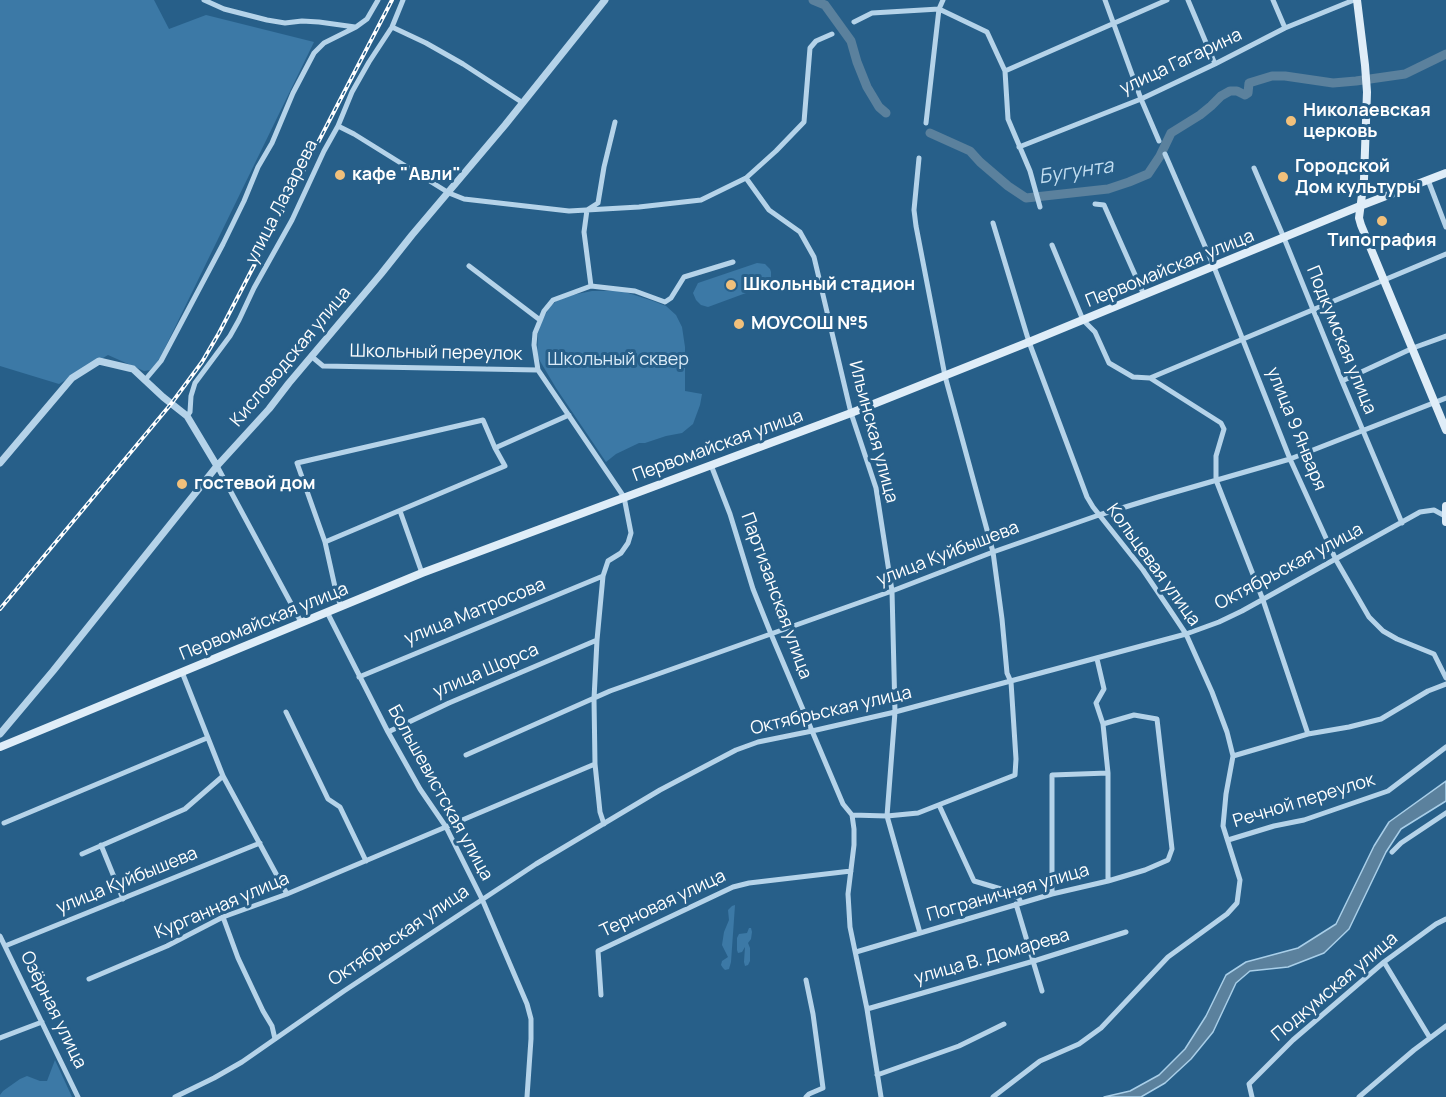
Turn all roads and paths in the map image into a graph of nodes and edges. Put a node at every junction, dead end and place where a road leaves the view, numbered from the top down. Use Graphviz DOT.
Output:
graph roads {
  1 [pos="204,0"];
  2 [pos="378,0"];
  3 [pos="403,0"];
  4 [pos="605,0"];
  5 [pos="943,0"];
  6 [pos="1105,0"];
  7 [pos="1167,0"];
  8 [pos="1188,0"];
  9 [pos="1273,0"];
  10 [pos="1355,0"];
  11 [pos="939,9"];
  12 [pos="854,22"];
  13 [pos="1114,23"];
  14 [pos="356,27"];
  15 [pos="392,27"];
  16 [pos="1285,28"];
  17 [pos="832,34"];
  18 [pos="1215,64"];
  19 [pos="1005,71"];
  20 [pos="1141,99"];
  21 [pos="523,103"];
  22 [pos="615,122"];
  23 [pos="926,123"];
  24 [pos="338,126"];
  25 [pos="1160,141"];
  26 [pos="1019,147"];
  27 [pos="1165,153"];
  28 [pos="919,158"];
  29 [pos="1254,168"];
  30 [pos="1446,173"];
  31 [pos="746,178"];
  32 [pos="1428,180"];
  33 [pos="449,193"];
  34 [pos="1095,204"];
  35 [pos="1360,206"];
  36 [pos="1040,207"];
  37 [pos="587,210"];
  38 [pos="993,223"];
  39 [pos="1446,227"];
  40 [pos="1284,238"];
  41 [pos="1052,245"];
  42 [pos="1446,254"];
  43 [pos="733,262"];
  44 [pos="469,266"];
  45 [pos="1214,267"];
  46 [pos="1384,280"];
  47 [pos="591,286"];
  48 [pos="1144,295"];
  49 [pos="1313,309"];
  50 [pos="540,320"];
  51 [pos="1083,320"];
  52 [pos="1446,336"];
  53 [pos="1242,338"];
  54 [pos="1029,342"];
  55 [pos="1413,348"];
  56 [pos="311,356"];
  57 [pos="538,370"];
  58 [pos="945,376"];
  59 [pos="1150,378"];
  60 [pos="145,380"];
  61 [pos="1342,381"];
  62 [pos="1446,398"];
  63 [pos="1434,402"];
  64 [pos="851,413"];
  65 [pos="569,415"];
  66 [pos="187,416"];
  67 [pos="1446,430"];
  68 [pos="1363,432"];
  69 [pos="495,448"];
  70 [pos="1290,459"];
  71 [pos="0,463"];
  72 [pos="711,465"];
  73 [pos="217,466"];
  74 [pos="1216,480"];
  75 [pos="624,497"];
  76 [pos="1446,506"];
  77 [pos="400,510"];
  78 [pos="1099,515"];
  79 [pos="1445,519"];
  80 [pos="1402,523"];
  81 [pos="326,542"];
  82 [pos="993,552"];
  83 [pos="1336,560"];
  84 [pos="422,573"];
  85 [pos="603,576"];
  86 [pos="892,591"];
  87 [pos="1263,600"];
  88 [pos="341,606"];
  89 [pos="327,612"];
  90 [pos="301,622"];
  91 [pos="771,634"];
  92 [pos="1186,634"];
  93 [pos="597,640"];
  94 [pos="1097,659"];
  95 [pos="182,672"];
  96 [pos="359,677"];
  97 [pos="1446,678"];
  98 [pos="1011,682"];
  99 [pos="1446,684"];
  100 [pos="594,699"];
  101 [pos="286,712"];
  102 [pos="896,712"];
  103 [pos="1103,724"];
  104 [pos="812,731"];
  105 [pos="388,732"];
  106 [pos="0,734"];
  107 [pos="1308,734"];
  108 [pos="207,738"];
  109 [pos="0,747"];
  110 [pos="1446,747"];
  111 [pos="466,755"];
  112 [pos="1233,756"];
  113 [pos="596,764"];
  114 [pos="1108,773"];
  115 [pos="223,776"];
  116 [pos="939,805"];
  117 [pos="1446,813"];
  118 [pos="852,815"];
  119 [pos="887,816"];
  120 [pos="4,823"];
  121 [pos="604,824"];
  122 [pos="446,827"];
  123 [pos="1228,840"];
  124 [pos="260,843"];
  125 [pos="101,845"];
  126 [pos="1392,852"];
  127 [pos="82,854"];
  128 [pos="366,861"];
  129 [pos="851,871"];
  130 [pos="1108,881"];
  131 [pos="287,894"];
  132 [pos="1052,894"];
  133 [pos="123,898"];
  134 [pos="482,899"];
  135 [pos="1019,904"];
  136 [pos="223,917"];
  137 [pos="1446,919"];
  138 [pos="1126,932"];
  139 [pos="920,933"];
  140 [pos="0,936"];
  141 [pos="5,945"];
  142 [pos="856,952"];
  143 [pos="1034,961"];
  144 [pos="1384,962"];
  145 [pos="89,979"];
  146 [pos="806,980"];
  147 [pos="1042,991"];
  148 [pos="601,995"];
  149 [pos="867,1009"];
  150 [pos="42,1022"];
  151 [pos="1004,1024"];
  152 [pos="1446,1026"];
  153 [pos="0,1038"];
  154 [pos="275,1038"];
  155 [pos="1430,1038"];
  156 [pos="877,1075"];
  157 [pos="78,1097"];
  158 [pos="175,1097"];
  159 [pos="527,1097"];
  160 [pos="806,1097"];
  161 [pos="881,1097"];
  162 [pos="993,1097"];
  163 [pos="1252,1097"];
  164 [pos="1359,1097"];
  1 -- 14 [label="street"];
  2 -- 14 [label="street"];
  3 -- 15 [label="street, улица Лазарева"];
  4 -- 21 [label="street, Кисловодская улица"];
  5 -- 11 [label="street"];
  6 -- 13 [label="street"];
  7 -- 13 [label="street"];
  8 -- 18 [label="street"];
  9 -- 16 [label="street"];
  10 -- 16 [label="street, улица Гагарина"];
  10 -- 35 [label="main road"];
  11 -- 12 [label="street"];
  11 -- 19 [label="street"];
  11 -- 23 [label="street"];
  13 -- 19 [label="street"];
  13 -- 20 [label="street"];
  14 -- 60 [label="street"];
  15 -- 21 [label="street"];
  15 -- 24 [label="street, улица Лазарева"];
  16 -- 18 [label="street, улица Гагарина"];
  17 -- 31 [label="street"];
  18 -- 20 [label="street, улица Гагарина"];
  19 -- 26 [label="street"];
  20 -- 25 [label="street"];
  20 -- 26 [label="street, улица Гагарина"];
  21 -- 33 [label="street, Кисловодская улица"];
  22 -- 37 [label="street"];
  24 -- 33 [label="street"];
  24 -- 66 [label="street, улица Лазарева"];
  26 -- 36 [label="street"];
  27 -- 45 [label="street, улица 9 Января"];
  28 -- 58 [label="street"];
  29 -- 40 [label="street, Подкумская улица"];
  30 -- 32 [label="main road, Первомайская улица"];
  31 -- 37 [label="street"];
  31 -- 64 [label="street, Ильинская улица"];
  32 -- 35 [label="main road, Первомайская улица"];
  32 -- 39 [label="street"];
  33 -- 37 [label="street"];
  33 -- 56 [label="street, Кисловодская улица"];
  34 -- 48 [label="street"];
  35 -- 40 [label="main road, Первомайская улица"];
  35 -- 46 [label="main road"];
  37 -- 47 [label="street"];
  38 -- 54 [label="street, Кольцевая улица"];
  40 -- 45 [label="main road, Первомайская улица"];
  40 -- 49 [label="street, Подкумская улица"];
  41 -- 51 [label="street"];
  42 -- 46 [label="street"];
  43 -- 47 [label="street"];
  44 -- 50 [label="street"];
  45 -- 48 [label="main road, Первомайская улица"];
  45 -- 53 [label="street, улица 9 Января"];
  46 -- 49 [label="street"];
  46 -- 55 [label="main road"];
  47 -- 50 [label="street"];
  48 -- 51 [label="main road, Первомайская улица"];
  49 -- 53 [label="street"];
  49 -- 61 [label="street, Подкумская улица"];
  50 -- 57 [label="street"];
  51 -- 54 [label="main road, Первомайская улица"];
  51 -- 59 [label="street"];
  52 -- 55 [label="street"];
  53 -- 59 [label="street"];
  53 -- 70 [label="street, улица 9 Января"];
  54 -- 58 [label="main road, Первомайская улица"];
  54 -- 78 [label="street, Кольцевая улица"];
  55 -- 61 [label="street"];
  55 -- 63 [label="main road"];
  56 -- 57 [label="street, Школьный переулок"];
  56 -- 73 [label="street, Кисловодская улица"];
  57 -- 65 [label="street, Школьный переулок"];
  58 -- 64 [label="main road, Первомайская улица"];
  58 -- 82 [label="street"];
  59 -- 74 [label="street"];
  60 -- 66 [label="street"];
  60 -- 71 [label="street"];
  61 -- 68 [label="street, Подкумская улица"];
  62 -- 63 [label="street, улица Куйбышева"];
  63 -- 67 [label="main road"];
  63 -- 68 [label="street, улица Куйбышева"];
  64 -- 72 [label="main road, Первомайская улица"];
  64 -- 86 [label="street, Ильинская улица"];
  65 -- 69 [label="street"];
  65 -- 75 [label="street, Школьный переулок"];
  66 -- 73 [label="street"];
  68 -- 70 [label="street, улица Куйбышева"];
  68 -- 80 [label="street, Подкумская улица"];
  69 -- 77 [label="street"];
  69 -- 81 [label="street"];
  70 -- 74 [label="street, улица Куйбышева"];
  70 -- 83 [label="street, улица 9 Января"];
  72 -- 75 [label="main road, Первомайская улица"];
  72 -- 91 [label="street, Партизанская улица"];
  73 -- 90 [label="street"];
  73 -- 106 [label="street, Кисловодская улица"];
  74 -- 78 [label="street, улица Куйбышева"];
  74 -- 87 [label="street"];
  75 -- 84 [label="main road, Первомайская улица"];
  75 -- 85 [label="street, Школьный переулок"];
  76 -- 79 [label="main road"];
  77 -- 81 [label="street"];
  77 -- 84 [label="street"];
  78 -- 82 [label="street, улица Куйбышева"];
  78 -- 92 [label="street, Кольцевая улица"];
  79 -- 80 [label="street, Октябрьская улица"];
  80 -- 83 [label="street, Октябрьская улица"];
  81 -- 88 [label="street"];
  82 -- 86 [label="street, улица Куйбышева"];
  82 -- 98 [label="street"];
  83 -- 87 [label="street, Октябрьская улица"];
  83 -- 97 [label="street, улица 9 Января"];
  84 -- 88 [label="main road, Первомайская улица"];
  85 -- 93 [label="street"];
  85 -- 96 [label="street, улица Матросова"];
  86 -- 91 [label="street, улица Куйбышева"];
  86 -- 102 [label="street, Ильинская улица"];
  87 -- 92 [label="street, Октябрьская улица"];
  87 -- 107 [label="street"];
  88 -- 89 [label="main road, Первомайская улица"];
  89 -- 90 [label="main road, Первомайская улица"];
  89 -- 96 [label="street, Большевистская улица"];
  90 -- 95 [label="main road, Первомайская улица"];
  91 -- 100 [label="street, улица Куйбышева"];
  91 -- 104 [label="street, Партизанская улица"];
  92 -- 94 [label="street, Октябрьская улица"];
  92 -- 112 [label="street, Кольцевая улица"];
  93 -- 100 [label="street"];
  93 -- 105 [label="street, улица Щорса"];
  94 -- 98 [label="street, Октябрьская улица"];
  94 -- 103 [label="street"];
  95 -- 108 [label="street"];
  95 -- 109 [label="main road, Первомайская улица"];
  96 -- 105 [label="street, Большевистская улица"];
  98 -- 102 [label="street, Октябрьская улица"];
  98 -- 116 [label="street"];
  99 -- 107 [label="street"];
  100 -- 111 [label="street, улица Куйбышева"];
  100 -- 113 [label="street"];
  101 -- 128 [label="street"];
  102 -- 104 [label="street, Октябрьская улица"];
  102 -- 119 [label="street, Ильинская улица"];
  103 -- 114 [label="street"];
  103 -- 130 [label="street, Пограничная улица"];
  104 -- 118 [label="street, Партизанская улица"];
  104 -- 121 [label="street, Октябрьская улица"];
  105 -- 122 [label="street, Большевистская улица"];
  107 -- 112 [label="street"];
  108 -- 115 [label="street"];
  108 -- 120 [label="street"];
  110 -- 123 [label="street, Речной переулок"];
  112 -- 123 [label="street, Кольцевая улица"];
  113 -- 121 [label="street"];
  113 -- 122 [label="street, Курганная улица"];
  114 -- 130 [label="street"];
  114 -- 132 [label="street"];
  115 -- 124 [label="street"];
  115 -- 125 [label="street"];
  116 -- 119 [label="street"];
  116 -- 135 [label="street"];
  117 -- 126 [label="street"];
  118 -- 119 [label="street"];
  118 -- 129 [label="street, Партизанская улица"];
  119 -- 139 [label="street, Ильинская улица"];
  121 -- 134 [label="street, Октябрьская улица"];
  122 -- 128 [label="street, Курганная улица"];
  122 -- 134 [label="street, Большевистская улица"];
  123 -- 162 [label="street, Кольцевая улица"];
  124 -- 131 [label="street"];
  124 -- 133 [label="street, улица Куйбышева"];
  125 -- 127 [label="street"];
  125 -- 133 [label="street"];
  128 -- 131 [label="street, Курганная улица"];
  129 -- 142 [label="street, Партизанская улица"];
  129 -- 148 [label="street, Терновая улица"];
  130 -- 132 [label="street, Пограничная улица"];
  131 -- 136 [label="street, Курганная улица"];
  132 -- 135 [label="street, Пограничная улица"];
  133 -- 141 [label="street, улица Куйбышева"];
  134 -- 154 [label="street, Октябрьская улица"];
  134 -- 159 [label="street, Большевистская улица"];
  135 -- 139 [label="street, Пограничная улица"];
  135 -- 143 [label="street"];
  136 -- 145 [label="street, Курганная улица"];
  136 -- 154 [label="street"];
  137 -- 144 [label="street, Подкумская улица"];
  138 -- 143 [label="street, улица В. Домарева"];
  139 -- 142 [label="street, Пограничная улица"];
  140 -- 141 [label="street, Озёрная улица"];
  141 -- 150 [label="street, Озёрная улица"];
  142 -- 149 [label="street, Партизанская улица"];
  143 -- 147 [label="street"];
  143 -- 149 [label="street, улица В. Домарева"];
  144 -- 155 [label="street"];
  144 -- 163 [label="street, Подкумская улица"];
  146 -- 160 [label="street"];
  149 -- 156 [label="street, Партизанская улица"];
  150 -- 153 [label="street"];
  150 -- 157 [label="street, Озёрная улица"];
  151 -- 156 [label="street"];
  152 -- 155 [label="street"];
  154 -- 158 [label="street, Октябрьская улица"];
  155 -- 164 [label="street"];
  156 -- 161 [label="street, Партизанская улица"];
}
